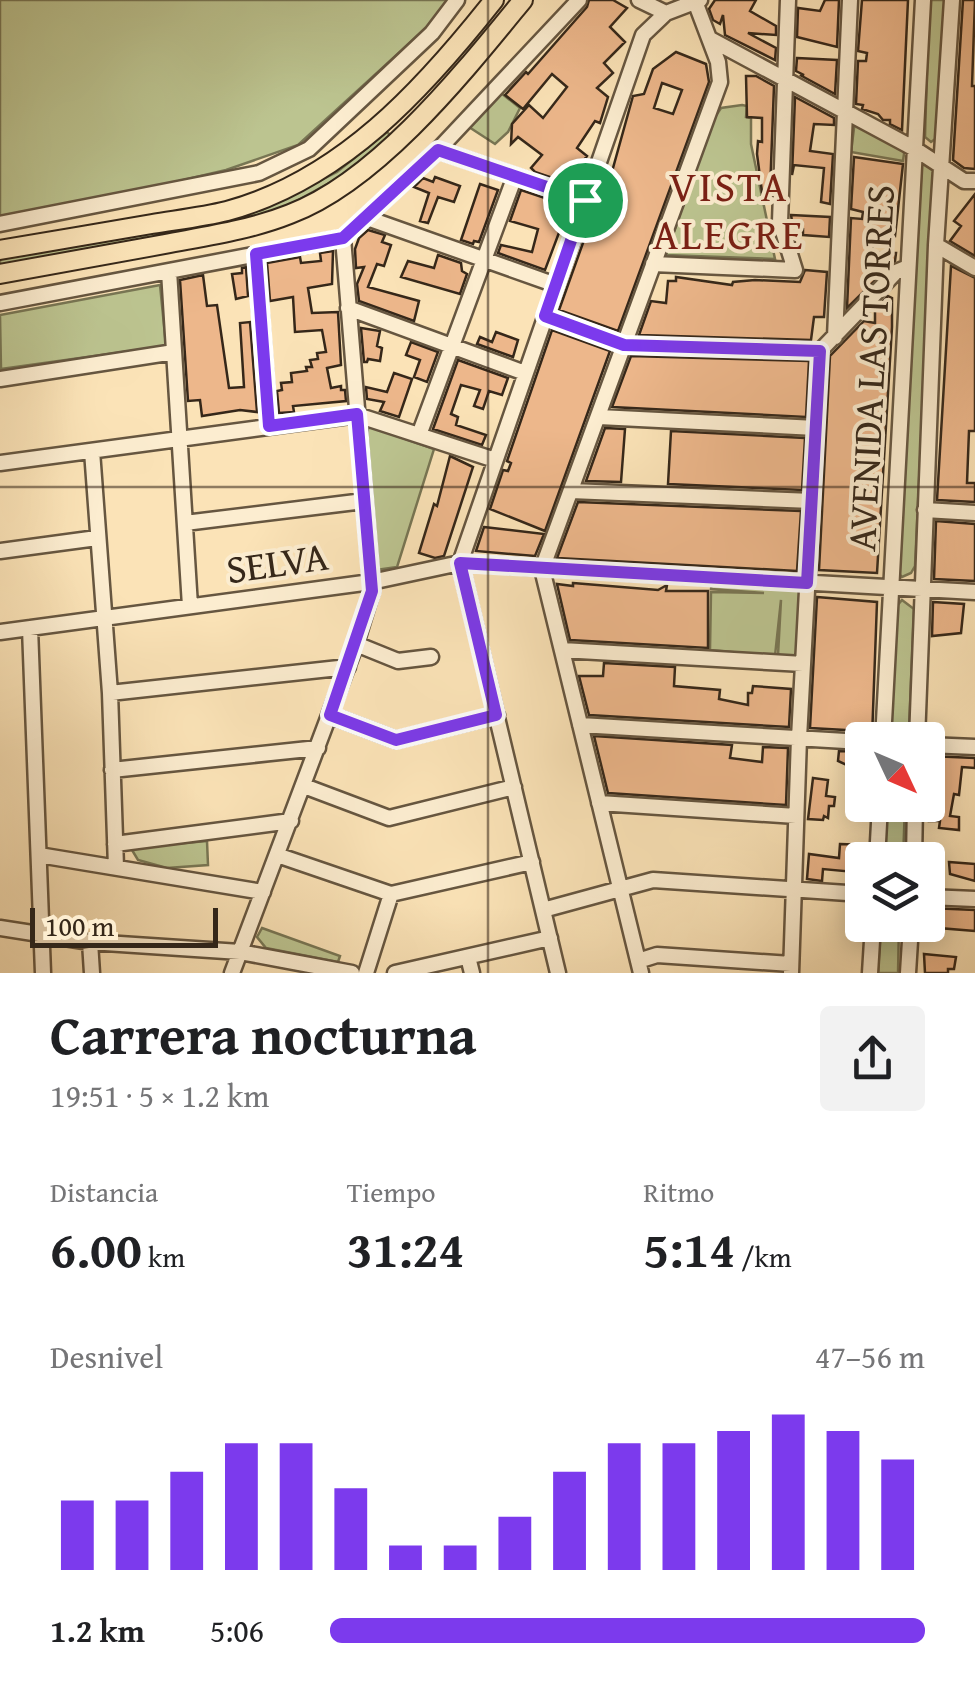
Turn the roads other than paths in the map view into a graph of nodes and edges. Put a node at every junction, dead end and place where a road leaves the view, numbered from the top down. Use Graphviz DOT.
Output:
graph roads {
  1 [pos="457,0"];
  2 [pos="494,0"];
  3 [pos="523,0"];
  4 [pos="579,0"];
  5 [pos="638,0"];
  6 [pos="788,0"];
  7 [pos="850,0"];
  8 [pos="922,0"];
  9 [pos="952,0"];
  10 [pos="698,2"];
  11 [pos="666,13"];
  12 [pos="710,40"];
  13 [pos="785,80"];
  14 [pos="847,113"];
  15 [pos="915,149"];
  16 [pos="438,150"];
  17 [pos="940,166"];
  18 [pos="515,176"];
  19 [pos="970,181"];
  20 [pos="585,200"];
  21 [pos="938,209"];
  22 [pos="367,218"];
  23 [pos="0,224"];
  24 [pos="343,238"];
  25 [pos="936,245"];
  26 [pos="0,250"];
  27 [pos="256,254"];
  28 [pos="484,260"];
  29 [pos="653,264"];
  30 [pos="908,268"];
  31 [pos="975,268"];
  32 [pos="169,271"];
  33 [pos="0,274"];
  34 [pos="556,285"];
  35 [pos="0,303"];
  36 [pos="348,308"];
  37 [pos="545,316"];
  38 [pos="835,337"];
  39 [pos="624,345"];
  40 [pos="452,346"];
  41 [pos="820,351"];
  42 [pos="174,352"];
  43 [pos="526,373"];
  44 [pos="0,379"];
  45 [pos="357,414"];
  46 [pos="598,417"];
  47 [pos="269,426"];
  48 [pos="816,428"];
  49 [pos="420,435"];
  50 [pos="180,438"];
  51 [pos="92,450"];
  52 [pos="496,460"];
  53 [pos="0,463"];
  54 [pos="570,491"];
  55 [pos="364,501"];
  56 [pos="812,501"];
  57 [pos="925,510"];
  58 [pos="975,513"];
  59 [pos="185,524"];
  60 [pos="97,538"];
  61 [pos="0,551"];
  62 [pos="460,563"];
  63 [pos="542,568"];
  64 [pos="371,582"];
  65 [pos="807,583"];
  66 [pos="891,588"];
  67 [pos="922,590"];
  68 [pos="975,592"];
  69 [pos="190,606"];
  70 [pos="102,618"];
  71 [pos="30,628"];
  72 [pos="0,632"];
  73 [pos="356,644"];
  74 [pos="562,650"];
  75 [pos="431,657"];
  76 [pos="803,664"];
  77 [pos="348,667"];
  78 [pos="110,693"];
  79 [pos="330,715"];
  80 [pos="496,715"];
  81 [pos="884,722"];
  82 [pos="918,722"];
  83 [pos="580,725"];
  84 [pos="798,738"];
  85 [pos="845,741"];
  86 [pos="945,746"];
  87 [pos="318,748"];
  88 [pos="975,748"];
  89 [pos="112,770"];
  90 [pos="304,786"];
  91 [pos="514,787"];
  92 [pos="600,804"];
  93 [pos="796,816"];
  94 [pos="290,821"];
  95 [pos="115,844"];
  96 [pos="277,854"];
  97 [pos="40,855"];
  98 [pos="532,862"];
  99 [pos="116,867"];
  100 [pos="620,889"];
  101 [pos="794,890"];
  102 [pos="263,892"];
  103 [pos="845,893"];
  104 [pos="391,894"];
  105 [pos="945,898"];
  106 [pos="975,899"];
  107 [pos="543,910"];
  108 [pos="0,928"];
  109 [pos="43,935"];
  110 [pos="550,938"];
  111 [pos="90,942"];
  112 [pos="872,942"];
  113 [pos="910,942"];
  114 [pos="240,952"];
  115 [pos="468,956"];
  116 [pos="713,966"];
  117 [pos="639,967"];
  118 [pos="791,969"];
  119 [pos="323,971"];
  120 [pos="43,973"];
  121 [pos="92,973"];
  122 [pos="232,973"];
  123 [pos="352,973"];
  124 [pos="366,973"];
  125 [pos="395,973"];
  126 [pos="472,973"];
  127 [pos="558,973"];
  128 [pos="870,973"];
  129 [pos="908,973"];
  1 -- 23 [label="street"];
  2 -- 26 [label="main road"];
  3 -- 33 [label="main road"];
  4 -- 16 [label="street"];
  5 -- 11 [label="street"];
  6 -- 13 [label="street"];
  7 -- 14 [label="street"];
  8 -- 15 [label="street, AVENIDA LAS TORRES"];
  9 -- 17 [label="street, AVENIDA LAS TORRES"];
  10 -- 11 [label="street"];
  10 -- 12 [label="street"];
  11 -- 20 [label="street"];
  12 -- 13 [label="street"];
  12 -- 29 [label="street"];
  13 -- 14 [label="street"];
  13 -- 29 [label="street"];
  14 -- 15 [label="street"];
  14 -- 38 [label="street"];
  15 -- 17 [label="street"];
  15 -- 30 [label="street, AVENIDA LAS TORRES"];
  16 -- 18 [label="street"];
  16 -- 22 [label="street"];
  17 -- 19 [label="street"];
  17 -- 21 [label="street, AVENIDA LAS TORRES"];
  18 -- 20 [label="street"];
  18 -- 28 [label="street"];
  19 -- 21 [label="street"];
  20 -- 34 [label="street"];
  21 -- 25 [label="street, AVENIDA LAS TORRES"];
  22 -- 24 [label="street"];
  22 -- 28 [label="street"];
  24 -- 27 [label="street"];
  24 -- 36 [label="street"];
  25 -- 31 [label="street"];
  25 -- 57 [label="street, AVENIDA LAS TORRES"];
  27 -- 32 [label="street"];
  27 -- 47 [label="street"];
  28 -- 34 [label="street"];
  28 -- 40 [label="street"];
  29 -- 39 [label="street"];
  30 -- 38 [label="street"];
  30 -- 66 [label="street, AVENIDA LAS TORRES"];
  32 -- 35 [label="street"];
  32 -- 42 [label="street"];
  34 -- 37 [label="street"];
  36 -- 40 [label="street"];
  36 -- 45 [label="street"];
  37 -- 39 [label="street"];
  37 -- 43 [label="street"];
  38 -- 41 [label="street"];
  39 -- 41 [label="street"];
  39 -- 46 [label="street"];
  40 -- 43 [label="street"];
  40 -- 49 [label="street"];
  41 -- 48 [label="street"];
  42 -- 44 [label="street"];
  42 -- 50 [label="street"];
  43 -- 52 [label="street"];
  45 -- 47 [label="street"];
  45 -- 49 [label="street"];
  45 -- 55 [label="street"];
  46 -- 48 [label="street"];
  46 -- 54 [label="street"];
  47 -- 50 [label="street"];
  48 -- 56 [label="street"];
  49 -- 52 [label="street"];
  50 -- 51 [label="street"];
  50 -- 59 [label="street"];
  51 -- 53 [label="street"];
  51 -- 60 [label="street"];
  52 -- 62 [label="street"];
  54 -- 56 [label="street"];
  54 -- 63 [label="street"];
  55 -- 59 [label="street"];
  55 -- 64 [label="street"];
  56 -- 65 [label="street"];
  57 -- 58 [label="street"];
  57 -- 67 [label="street, AVENIDA LAS TORRES"];
  59 -- 69 [label="street"];
  60 -- 61 [label="street"];
  60 -- 70 [label="street"];
  62 -- 63 [label="street, SELVA"];
  62 -- 64 [label="street, SELVA"];
  62 -- 80 [label="street"];
  63 -- 65 [label="street, SELVA"];
  63 -- 74 [label="street"];
  64 -- 69 [label="street, SELVA"];
  64 -- 73 [label="street"];
  65 -- 66 [label="street, SELVA"];
  65 -- 76 [label="street"];
  66 -- 67 [label="street, SELVA"];
  66 -- 81 [label="street, AVENIDA LAS TORRES"];
  67 -- 68 [label="street, SELVA"];
  67 -- 82 [label="street, AVENIDA LAS TORRES"];
  69 -- 70 [label="street, SELVA"];
  70 -- 71 [label="street, SELVA"];
  70 -- 78 [label="street"];
  71 -- 72 [label="street, SELVA"];
  71 -- 97 [label="street"];
  73 -- 75 [label="street"];
  73 -- 77 [label="street"];
  74 -- 76 [label="street"];
  74 -- 83 [label="street"];
  76 -- 84 [label="street"];
  77 -- 78 [label="street"];
  77 -- 79 [label="street"];
  78 -- 89 [label="street"];
  79 -- 80 [label="street"];
  79 -- 87 [label="street"];
  80 -- 91 [label="street"];
  83 -- 84 [label="street"];
  83 -- 92 [label="street"];
  84 -- 85 [label="street"];
  84 -- 93 [label="street"];
  86 -- 88 [label="street"];
  87 -- 89 [label="street"];
  87 -- 90 [label="street"];
  89 -- 95 [label="street"];
  90 -- 91 [label="street"];
  90 -- 94 [label="street"];
  91 -- 98 [label="street"];
  92 -- 93 [label="street"];
  92 -- 100 [label="street"];
  93 -- 101 [label="street"];
  94 -- 95 [label="street"];
  94 -- 96 [label="street"];
  95 -- 99 [label="street"];
  96 -- 102 [label="street"];
  96 -- 104 [label="street"];
  97 -- 99 [label="street"];
  97 -- 109 [label="street"];
  98 -- 104 [label="street"];
  98 -- 107 [label="street"];
  99 -- 102 [label="street"];
  100 -- 101 [label="street"];
  100 -- 107 [label="street"];
  100 -- 117 [label="street"];
  101 -- 103 [label="street"];
  101 -- 118 [label="street"];
  102 -- 114 [label="street"];
  104 -- 124 [label="street"];
  105 -- 106 [label="street"];
  107 -- 110 [label="street"];
  108 -- 109 [label="street"];
  109 -- 111 [label="street"];
  109 -- 120 [label="street"];
  110 -- 115 [label="street"];
  110 -- 127 [label="street"];
  111 -- 114 [label="street"];
  111 -- 121 [label="street"];
  112 -- 128 [label="street"];
  113 -- 129 [label="street"];
  114 -- 119 [label="street"];
  114 -- 122 [label="street"];
  115 -- 125 [label="street"];
  115 -- 126 [label="street"];
  116 -- 117 [label="street"];
  116 -- 118 [label="street"];
  119 -- 123 [label="street"];
}
